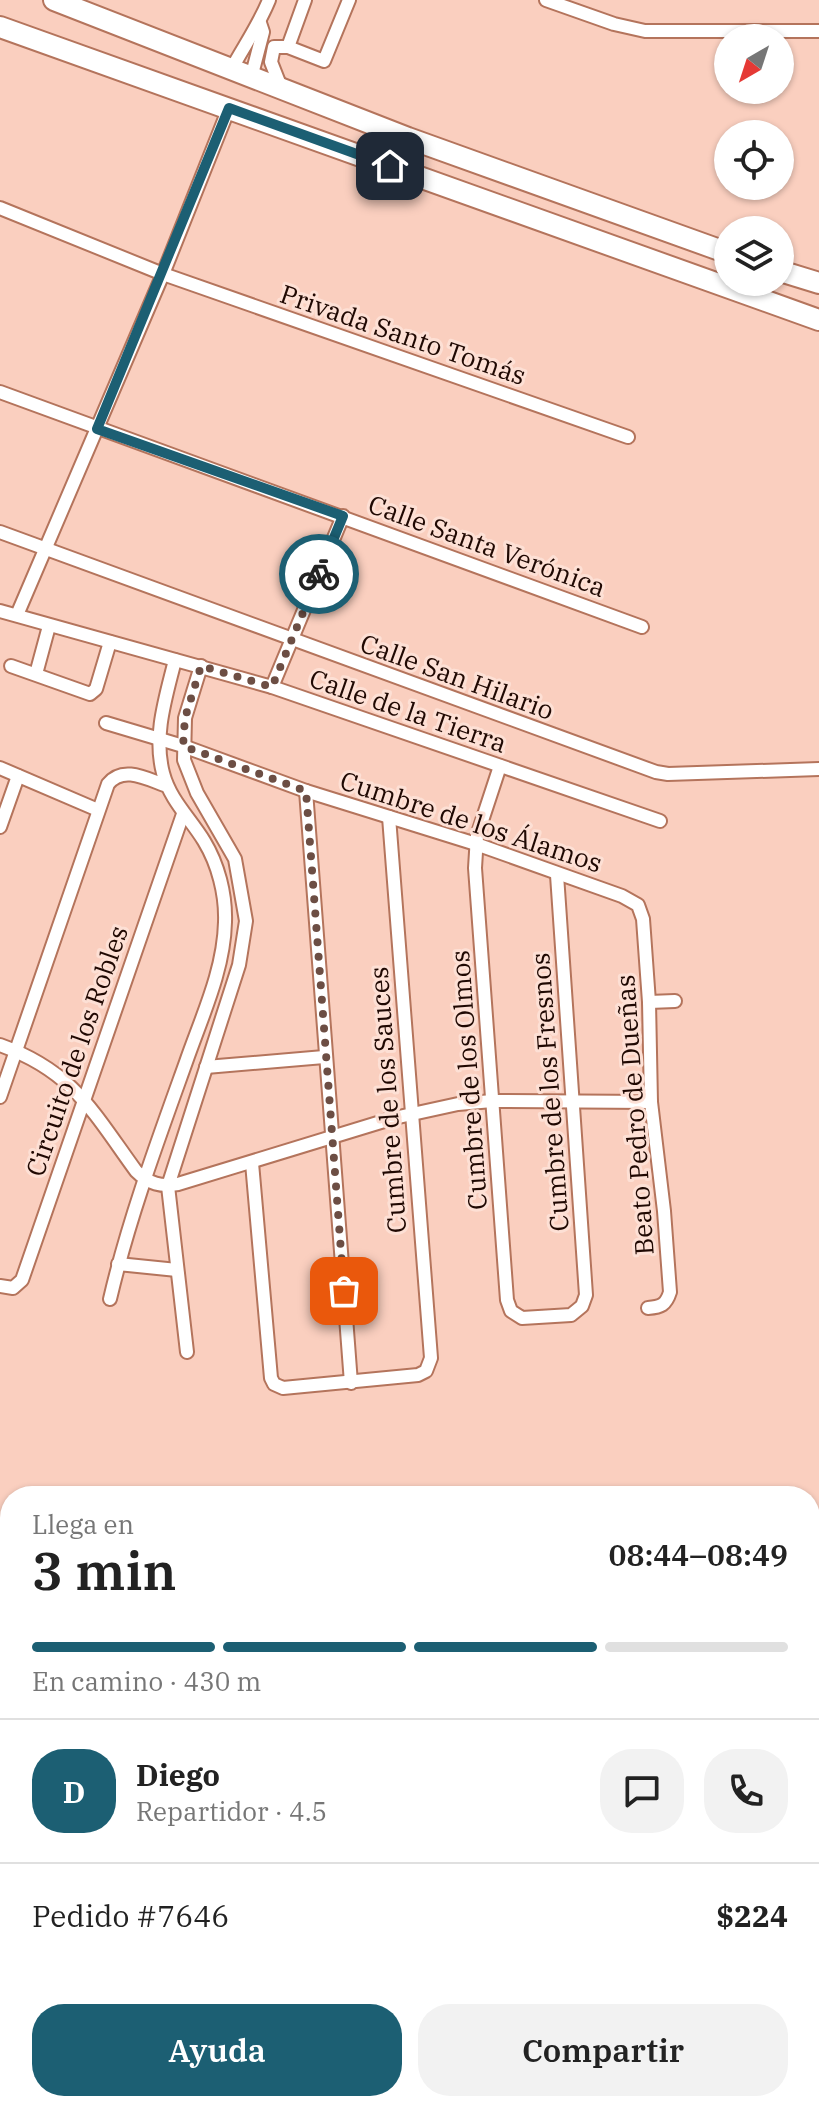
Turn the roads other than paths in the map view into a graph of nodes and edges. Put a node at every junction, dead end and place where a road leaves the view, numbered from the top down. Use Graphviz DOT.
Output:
graph roads {
  1 [pos="54,0"];
  2 [pos="269,0"];
  3 [pos="305,0"];
  4 [pos="349,0"];
  5 [pos="546,0"];
  6 [pos="260,23"];
  7 [pos="0,27"];
  8 [pos="819,31"];
  9 [pos="288,47"];
  10 [pos="241,74"];
  11 [pos="282,90"];
  12 [pos="229,108"];
  13 [pos="0,208"];
  14 [pos="714,248"];
  15 [pos="163,274"];
  16 [pos="794,275"];
  17 [pos="819,283"];
  18 [pos="819,320"];
  19 [pos="0,392"];
  20 [pos="97,429"];
  21 [pos="628,437"];
  22 [pos="343,516"];
  23 [pos="0,532"];
  24 [pos="47,549"];
  25 [pos="0,611"];
  26 [pos="17,615"];
  27 [pos="49,626"];
  28 [pos="642,627"];
  29 [pos="291,640"];
  30 [pos="110,642"];
  31 [pos="175,660"];
  32 [pos="11,666"];
  33 [pos="201,666"];
  34 [pos="36,674"];
  35 [pos="272,687"];
  36 [pos="106,723"];
  37 [pos="158,738"];
  38 [pos="183,746"];
  39 [pos="500,766"];
  40 [pos="0,768"];
  41 [pos="819,769"];
  42 [pos="18,776"];
  43 [pos="167,786"];
  44 [pos="306,791"];
  45 [pos="98,810"];
  46 [pos="183,814"];
  47 [pos="389,817"];
  48 [pos="660,821"];
  49 [pos="0,827"];
  50 [pos="476,844"];
  51 [pos="557,875"];
  52 [pos="638,905"];
  53 [pos="675,1001"];
  54 [pos="649,1002"];
  55 [pos="0,1045"];
  56 [pos="15,1050"];
  57 [pos="324,1057"];
  58 [pos="206,1067"];
  59 [pos="0,1097"];
  60 [pos="83,1098"];
  61 [pos="492,1101"];
  62 [pos="651,1102"];
  63 [pos="573,1103"];
  64 [pos="411,1114"];
  65 [pos="331,1138"];
  66 [pos="252,1163"];
  67 [pos="144,1180"];
  68 [pos="168,1186"];
  69 [pos="118,1264"];
  70 [pos="177,1270"];
  71 [pos="0,1286"];
  72 [pos="110,1299"];
  73 [pos="582,1306"];
  74 [pos="648,1308"];
  75 [pos="187,1352"];
  76 [pos="351,1383"];
  1 -- 10 [label="main road"];
  2 -- 6 [label="street"];
  3 -- 9 [label="street"];
  4 -- 9 [label="street"];
  5 -- 8 [label="street"];
  6 -- 10 [label="street"];
  6 -- 10 [label="street"];
  7 -- 12 [label="main road"];
  9 -- 11 [label="street"];
  10 -- 11 [label="main road"];
  11 -- 14 [label="main road"];
  12 -- 15 [label="street"];
  12 -- 18 [label="main road"];
  13 -- 15 [label="street, Privada Santo Tomás"];
  15 -- 20 [label="street"];
  15 -- 21 [label="street, Privada Santo Tomás"];
  16 -- 17 [label="main road"];
  19 -- 20 [label="street, Calle Santa Verónica"];
  20 -- 22 [label="street, Calle Santa Verónica"];
  20 -- 24 [label="street"];
  22 -- 28 [label="street, Calle Santa Verónica"];
  22 -- 29 [label="street"];
  23 -- 24 [label="street, Calle San Hilario"];
  24 -- 26 [label="street"];
  24 -- 29 [label="street, Calle San Hilario"];
  25 -- 26 [label="street, Calle de la Tierra"];
  26 -- 27 [label="street, Calle de la Tierra"];
  27 -- 30 [label="street, Calle de la Tierra"];
  27 -- 34 [label="street"];
  29 -- 35 [label="street"];
  29 -- 41 [label="street, Calle San Hilario"];
  30 -- 31 [label="street, Calle de la Tierra"];
  30 -- 34 [label="street"];
  31 -- 33 [label="street, Calle de la Tierra"];
  31 -- 37 [label="street"];
  32 -- 34 [label="street"];
  33 -- 35 [label="street, Calle de la Tierra"];
  33 -- 38 [label="street"];
  35 -- 39 [label="street, Calle de la Tierra"];
  36 -- 37 [label="street, Cumbre de los Álamos"];
  37 -- 38 [label="street, Cumbre de los Álamos"];
  37 -- 43 [label="street"];
  38 -- 44 [label="street, Cumbre de los Álamos"];
  38 -- 58 [label="street"];
  39 -- 48 [label="street, Calle de la Tierra"];
  39 -- 50 [label="street, Cumbre de los Olmos"];
  40 -- 42 [label="street"];
  42 -- 45 [label="street"];
  42 -- 49 [label="street"];
  43 -- 45 [label="street"];
  43 -- 46 [label="street"];
  44 -- 47 [label="street, Cumbre de los Álamos"];
  44 -- 57 [label="street"];
  45 -- 56 [label="street"];
  46 -- 60 [label="street, Circuito de los Robles"];
  46 -- 67 [label="street"];
  47 -- 50 [label="street, Cumbre de los Álamos"];
  47 -- 64 [label="street, Cumbre de los Sauces"];
  50 -- 51 [label="street, Cumbre de los Álamos"];
  50 -- 61 [label="street, Cumbre de los Olmos"];
  51 -- 52 [label="street, Cumbre de los Álamos"];
  51 -- 63 [label="street, Cumbre de los Fresnos"];
  52 -- 54 [label="street, Beato Pedro de Dueñas"];
  53 -- 54 [label="street"];
  54 -- 62 [label="street, Beato Pedro de Dueñas"];
  55 -- 56 [label="street"];
  56 -- 59 [label="street"];
  56 -- 60 [label="street"];
  57 -- 58 [label="street"];
  57 -- 65 [label="street"];
  58 -- 68 [label="street"];
  60 -- 67 [label="street"];
  60 -- 71 [label="street, Circuito de los Robles"];
  61 -- 63 [label="street"];
  61 -- 64 [label="street"];
  61 -- 73 [label="street, Cumbre de los Olmos"];
  62 -- 63 [label="street"];
  62 -- 74 [label="street, Beato Pedro de Dueñas"];
  63 -- 73 [label="street, Cumbre de los Fresnos"];
  64 -- 65 [label="street"];
  64 -- 76 [label="street, Cumbre de los Sauces"];
  65 -- 66 [label="street"];
  65 -- 76 [label="street"];
  66 -- 68 [label="street"];
  66 -- 76 [label="street"];
  67 -- 68 [label="street"];
  67 -- 69 [label="street"];
  68 -- 70 [label="street"];
  69 -- 70 [label="street"];
  69 -- 72 [label="street"];
  70 -- 75 [label="street"];
}
